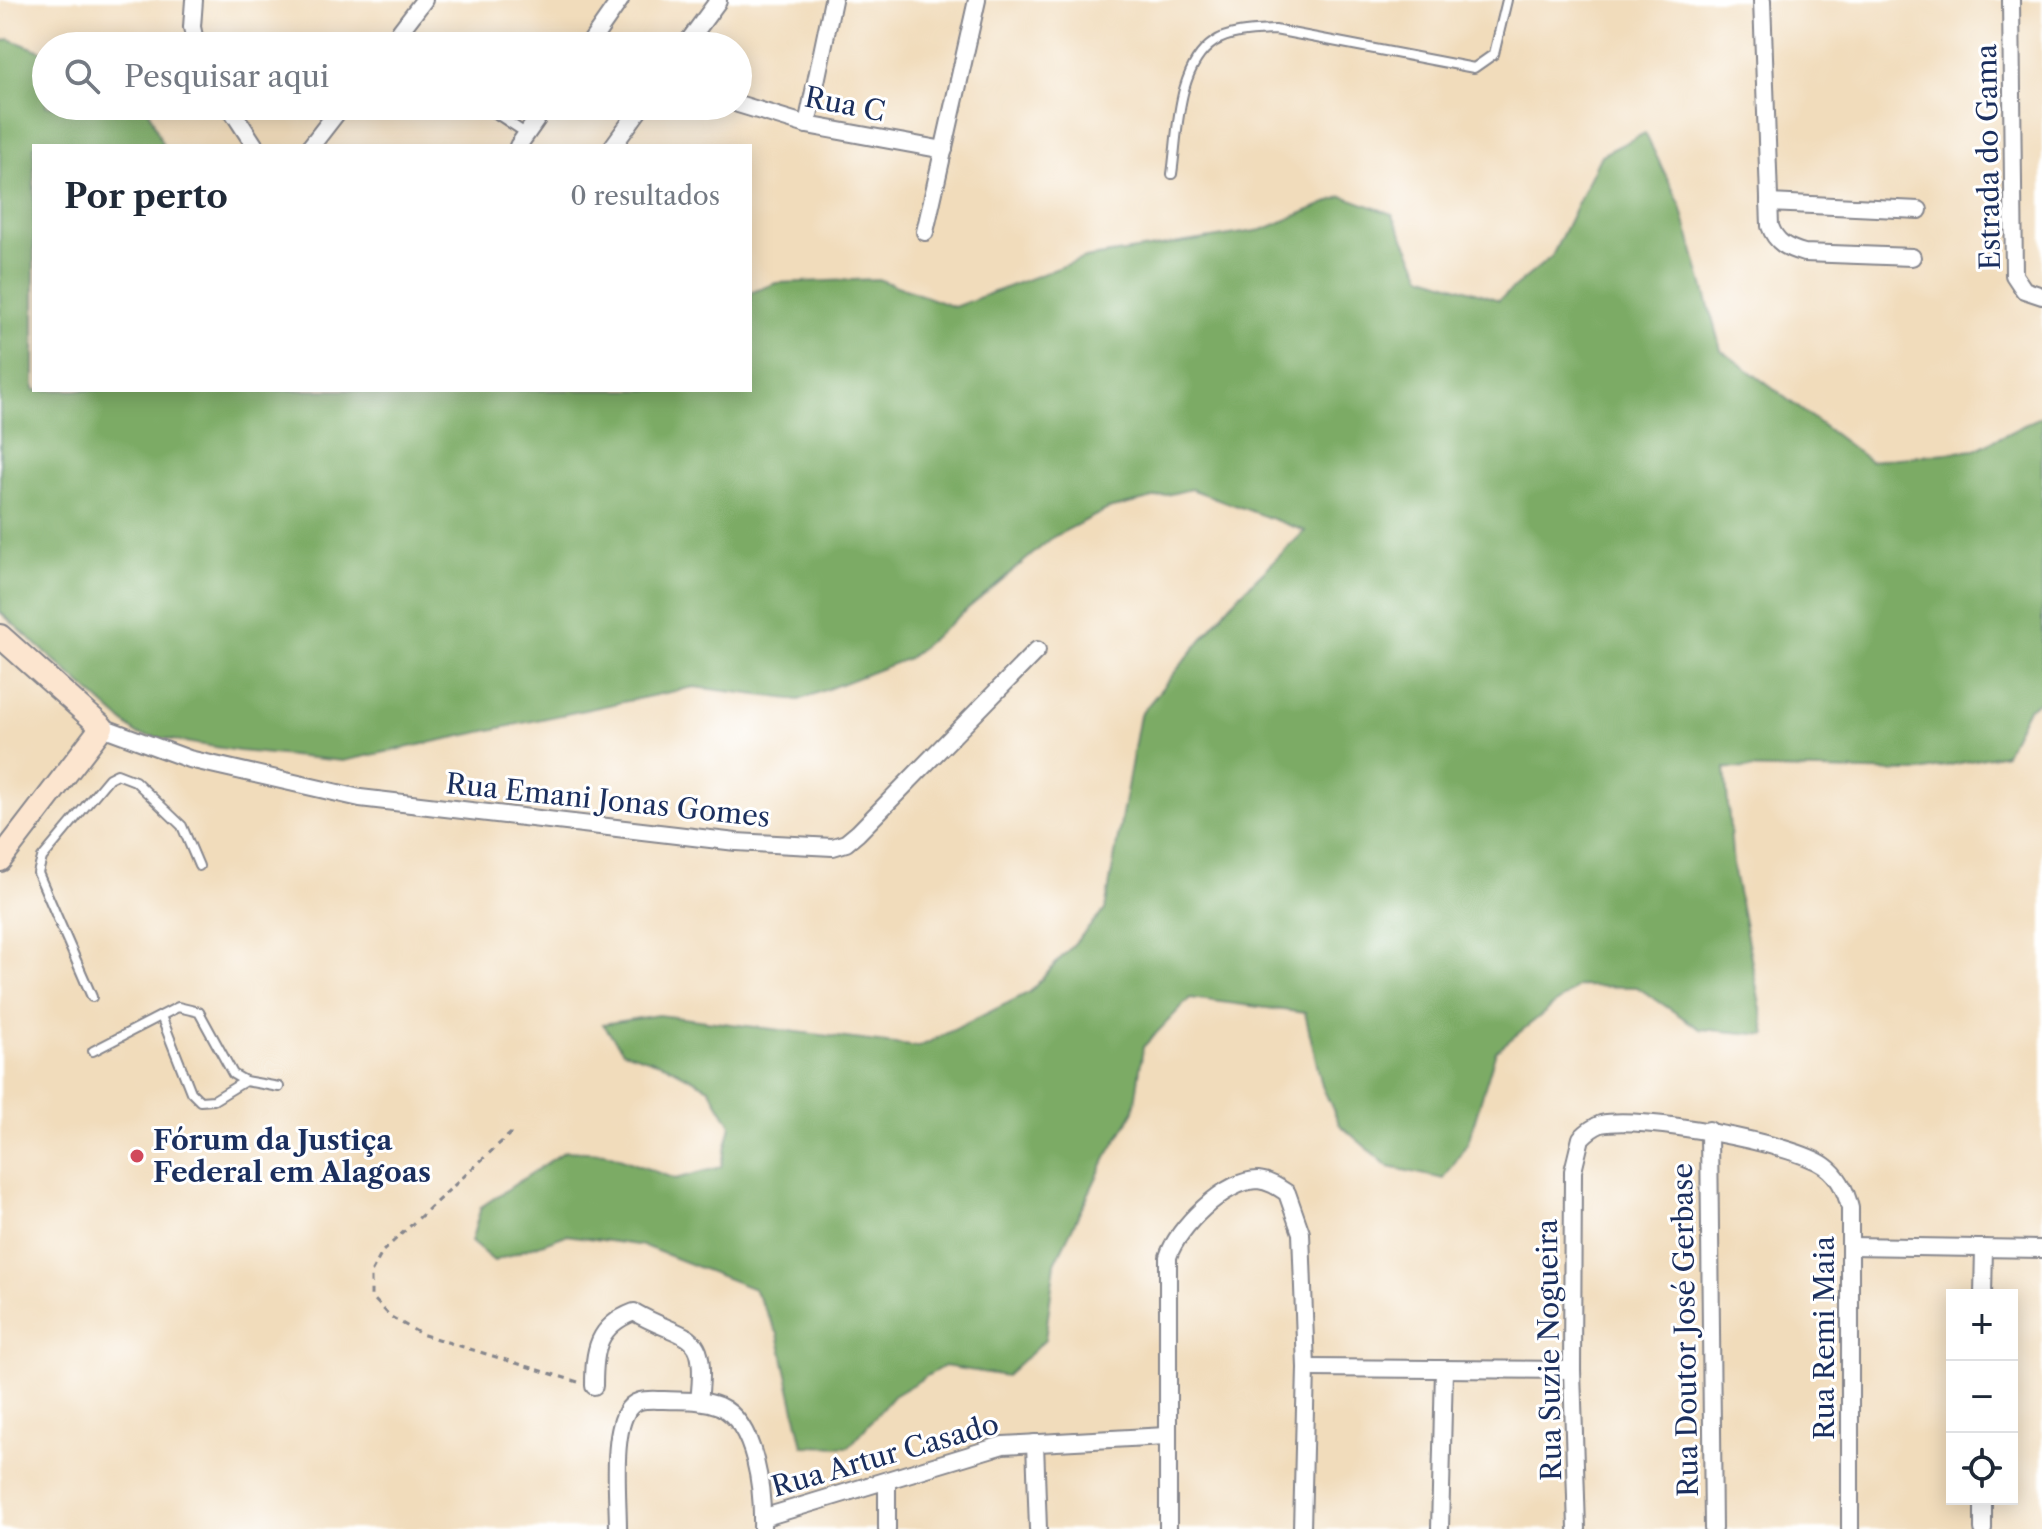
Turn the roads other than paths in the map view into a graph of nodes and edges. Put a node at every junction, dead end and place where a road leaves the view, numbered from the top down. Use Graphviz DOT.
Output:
graph roads {
  1 [pos="194,0"];
  2 [pos="424,0"];
  3 [pos="620,0"];
  4 [pos="833,0"];
  5 [pos="977,0"];
  6 [pos="1507,0"];
  7 [pos="1762,0"];
  8 [pos="2011,0"];
  9 [pos="718,1"];
  10 [pos="193,32"];
  11 [pos="400,32"];
  12 [pos="598,32"];
  13 [pos="695,32"];
  14 [pos="752,108"];
  15 [pos="238,120"];
  16 [pos="331,120"];
  17 [pos="502,120"];
  18 [pos="536,120"];
  19 [pos="632,120"];
  20 [pos="807,125"];
  21 [pos="522,140"];
  22 [pos="254,144"];
  23 [pos="313,144"];
  24 [pos="614,144"];
  25 [pos="944,150"];
  26 [pos="1172,174"];
  27 [pos="1769,203"];
  28 [pos="1919,210"];
  29 [pos="925,232"];
  30 [pos="1912,257"];
  31 [pos="2042,296"];
  32 [pos="0,636"];
  33 [pos="1037,650"];
  34 [pos="102,727"];
  35 [pos="0,860"];
  36 [pos="199,866"];
  37 [pos="92,997"];
  38 [pos="161,1016"];
  39 [pos="93,1051"];
  40 [pos="245,1081"];
  41 [pos="279,1087"];
  42 [pos="1709,1130"];
  43 [pos="1815,1160"];
  44 [pos="1850,1246"];
  45 [pos="1984,1248"];
  46 [pos="2042,1249"];
  47 [pos="1983,1289"];
  48 [pos="1306,1368"];
  49 [pos="1444,1370"];
  50 [pos="1572,1370"];
  51 [pos="594,1386"];
  52 [pos="699,1401"];
  53 [pos="1166,1436"];
  54 [pos="1035,1443"];
  55 [pos="887,1483"];
  56 [pos="1983,1505"];
  57 [pos="762,1523"];
  58 [pos="618,1529"];
  59 [pos="887,1529"];
  60 [pos="1038,1529"];
  61 [pos="1168,1529"];
  62 [pos="1302,1529"];
  63 [pos="1440,1529"];
  64 [pos="1577,1529"];
  65 [pos="1713,1529"];
  66 [pos="1850,1529"];
  67 [pos="1983,1529"];
  1 -- 10 [label="street"];
  2 -- 11 [label="street"];
  3 -- 12 [label="street"];
  4 -- 20 [label="street"];
  5 -- 25 [label="street"];
  6 -- 26 [label="lane"];
  7 -- 27 [label="street"];
  8 -- 31 [label="street, Estrada do Gama"];
  9 -- 13 [label="street"];
  14 -- 20 [label="street, Rua C"];
  15 -- 22 [label="street"];
  16 -- 23 [label="street"];
  17 -- 21 [label="lane"];
  18 -- 21 [label="street"];
  19 -- 24 [label="street"];
  20 -- 25 [label="street, Rua C"];
  25 -- 29 [label="street"];
  27 -- 28 [label="street"];
  27 -- 30 [label="street"];
  32 -- 34 [label="street"];
  33 -- 34 [label="street, Rua Emani Jonas Gomes"];
  34 -- 35 [label="street"];
  36 -- 37 [label="lane"];
  38 -- 39 [label="lane"];
  38 -- 40 [label="lane"];
  38 -- 40 [label="lane"];
  40 -- 41 [label="lane"];
  42 -- 43 [label="street, Rua Suzie Nogueira"];
  42 -- 50 [label="street, Rua Suzie Nogueira"];
  42 -- 65 [label="street, Rua Doutor José Gerbase"];
  43 -- 44 [label="street, Rua Remi Maia"];
  44 -- 45 [label="street"];
  44 -- 66 [label="street, Rua Remi Maia"];
  45 -- 46 [label="street"];
  45 -- 47 [label="street"];
  48 -- 49 [label="street"];
  48 -- 53 [label="street"];
  48 -- 62 [label="street"];
  49 -- 50 [label="street"];
  49 -- 63 [label="street"];
  50 -- 64 [label="street, Rua Suzie Nogueira"];
  51 -- 52 [label="street"];
  52 -- 57 [label="street"];
  52 -- 58 [label="street"];
  53 -- 54 [label="street, Rua Artur Casado"];
  53 -- 61 [label="street"];
  54 -- 55 [label="street, Rua Artur Casado"];
  54 -- 60 [label="street"];
  55 -- 57 [label="street, Rua Artur Casado"];
  55 -- 59 [label="street"];
  56 -- 67 [label="street"];
}
